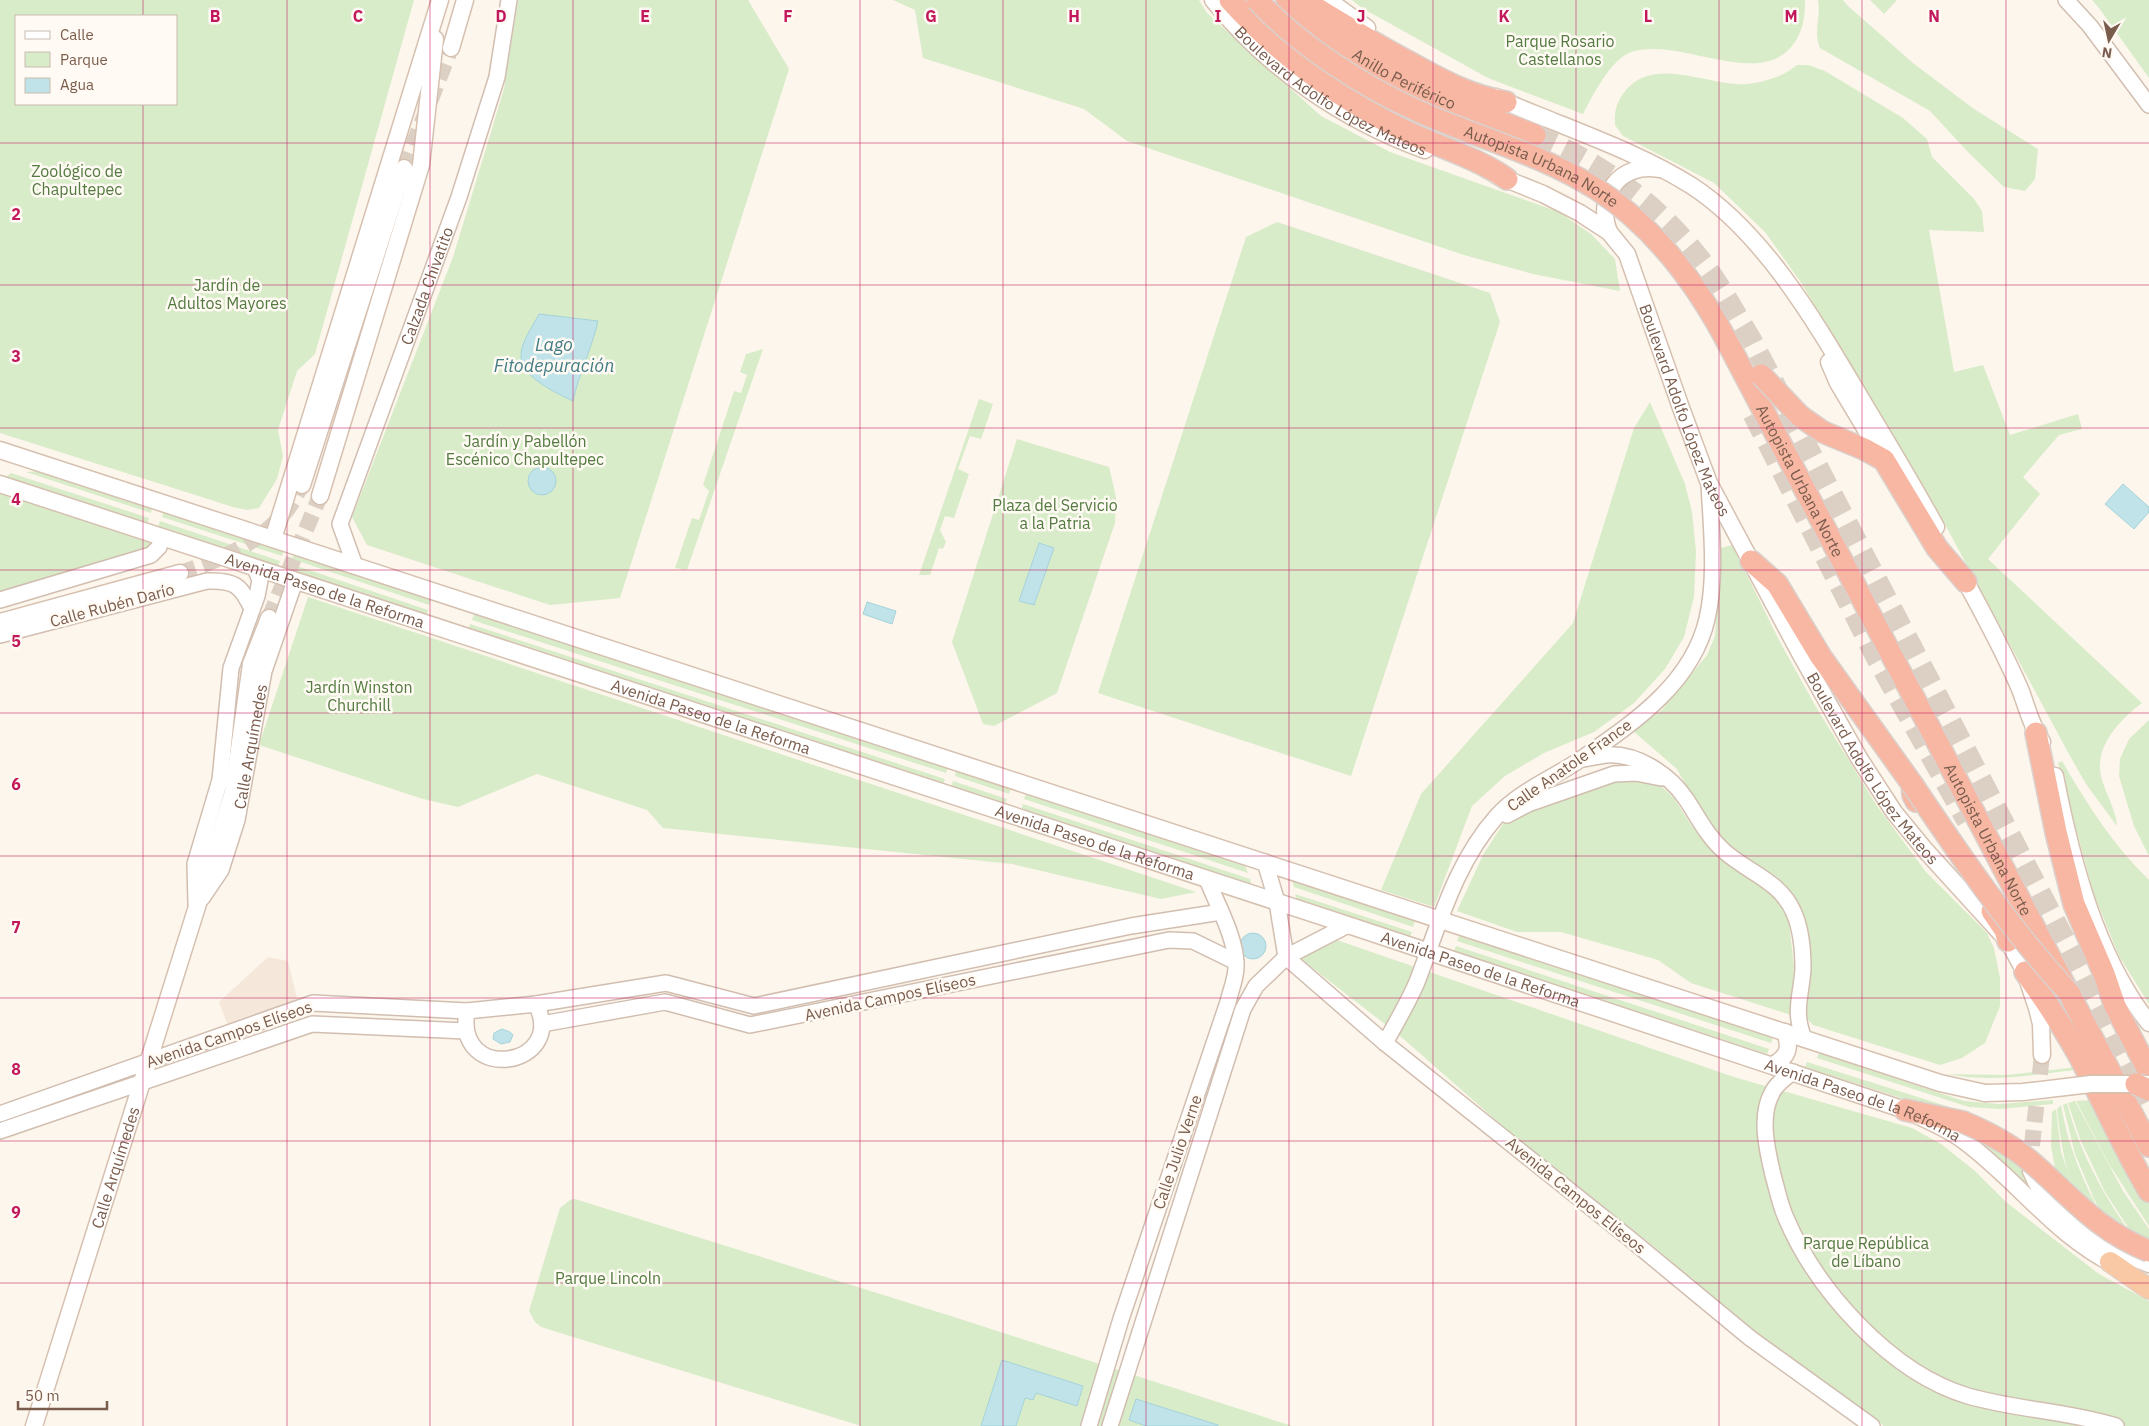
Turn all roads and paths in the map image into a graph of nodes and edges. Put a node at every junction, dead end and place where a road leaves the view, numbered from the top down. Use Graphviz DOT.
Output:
graph roads {
  1 [pos="465,0"];
  2 [pos="509,0"];
  3 [pos="1213,0"];
  4 [pos="1230,0"];
  5 [pos="1249,0"];
  6 [pos="1257,0"];
  7 [pos="1278,0"];
  8 [pos="1287,0"];
  9 [pos="1304,0"];
  10 [pos="1328,0"];
  11 [pos="2066,0"];
  12 [pos="440,1"];
  13 [pos="451,48"];
  14 [pos="1506,102"];
  15 [pos="2149,105"];
  16 [pos="1535,135"];
  17 [pos="1490,146"];
  18 [pos="404,168"];
  19 [pos="1668,173"];
  20 [pos="1507,179"];
  21 [pos="1609,232"];
  22 [pos="1817,328"];
  23 [pos="1761,375"];
  24 [pos="0,450"];
  25 [pos="1884,460"];
  26 [pos="1709,483"];
  27 [pos="0,484"];
  28 [pos="302,485"];
  29 [pos="320,496"];
  30 [pos="162,537"];
  31 [pos="273,539"];
  32 [pos="1751,561"];
  33 [pos="355,566"];
  34 [pos="255,568"];
  35 [pos="180,573"];
  36 [pos="295,581"];
  37 [pos="1966,582"];
  38 [pos="0,600"];
  39 [pos="252,609"];
  40 [pos="270,618"];
  41 [pos="0,622"];
  42 [pos="0,635"];
  43 [pos="2036,733"];
  44 [pos="1579,760"];
  45 [pos="1674,784"];
  46 [pos="1912,784"];
  47 [pos="1489,826"];
  48 [pos="1942,841"];
  49 [pos="1265,862"];
  50 [pos="1964,862"];
  51 [pos="1207,879"];
  52 [pos="1277,902"];
  53 [pos="196,908"];
  54 [pos="1221,912"];
  55 [pos="1439,920"];
  56 [pos="1348,925"];
  57 [pos="2008,941"];
  58 [pos="1428,951"];
  59 [pos="1286,957"];
  60 [pos="1236,962"];
  61 [pos="2025,972"];
  62 [pos="2104,974"];
  63 [pos="2070,994"];
  64 [pos="536,1004"];
  65 [pos="467,1011"];
  66 [pos="2149,1023"];
  67 [pos="542,1024"];
  68 [pos="466,1031"];
  69 [pos="1785,1032"];
  70 [pos="1804,1039"];
  71 [pos="1385,1042"];
  72 [pos="2149,1051"];
  73 [pos="2042,1055"];
  74 [pos="147,1062"];
  75 [pos="1773,1065"];
  76 [pos="1793,1072"];
  77 [pos="140,1083"];
  78 [pos="2146,1083"];
  79 [pos="1905,1110"];
  80 [pos="0,1114"];
  81 [pos="2149,1118"];
  82 [pos="0,1131"];
  83 [pos="1964,1132"];
  84 [pos="2149,1146"];
  85 [pos="2031,1171"];
  86 [pos="2149,1191"];
  87 [pos="2149,1251"];
  88 [pos="2111,1255"];
  89 [pos="2149,1264"];
  90 [pos="2149,1278"];
  91 [pos="2149,1289"];
  92 [pos="1121,1319"];
  93 [pos="1142,1325"];
  94 [pos="1869,1424"];
  95 [pos="34,1426"];
  96 [pos="1088,1426"];
  97 [pos="1110,1426"];
  98 [pos="2116,1426"];
  1 -- 13 [label="main road"];
  2 -- 33 [label="street, Calzada Chivatito"];
  3 -- 20 [label="main road, Boulevard Adolfo López Mateos"];
  4 -- 20 [label="highway"];
  5 -- 17 [label="highway, Anillo Periférico"];
  6 -- 63 [label="highway, Autopista Urbana Norte, bridge"];
  7 -- 23 [label="highway, Autopista Urbana Norte"];
  8 -- 16 [label="highway, Anillo Periférico"];
  9 -- 14 [label="highway"];
  10 -- 14 [label="main road"];
  11 -- 15 [label="street"];
  12 -- 29 [label="main road"];
  12 -- 31 [label="main road"];
  14 -- 19 [label="main road"];
  18 -- 28 [label="main road"];
  19 -- 21 [label="main road"];
  19 -- 22 [label="main road"];
  20 -- 21 [label="main road, Boulevard Adolfo López Mateos"];
  21 -- 26 [label="main road, Boulevard Adolfo López Mateos"];
  22 -- 25 [label="main road"];
  22 -- 37 [label="main road"];
  23 -- 25 [label="highway, bridge"];
  23 -- 81 [label="highway, Autopista Urbana Norte, bridge"];
  24 -- 31 [label="main road, Avenida Paseo de la Reforma"];
  25 -- 37 [label="highway"];
  26 -- 32 [label="main road, Boulevard Adolfo López Mateos"];
  26 -- 44 [label="street, Calle Anatole France"];
  27 -- 30 [label="main road, Avenida Paseo de la Reforma"];
  30 -- 34 [label="main road, Avenida Paseo de la Reforma"];
  30 -- 38 [label="street"];
  31 -- 33 [label="main road, Avenida Paseo de la Reforma"];
  32 -- 46 [label="highway"];
  32 -- 57 [label="main road, Boulevard Adolfo López Mateos"];
  33 -- 49 [label="main road, Avenida Paseo de la Reforma"];
  34 -- 36 [label="main road, Avenida Paseo de la Reforma"];
  34 -- 39 [label="street, Calle Arquímedes"];
  35 -- 41 [label="main road"];
  36 -- 51 [label="main road, Avenida Paseo de la Reforma"];
  36 -- 53 [label="street, Calle Arquímedes"];
  37 -- 43 [label="main road"];
  39 -- 42 [label="street, Calle Rubén Darío"];
  39 -- 53 [label="street, Calle Arquímedes"];
  40 -- 53 [label="main road, Calle Arquímedes"];
  43 -- 62 [label="highway"];
  43 -- 66 [label="main road"];
  44 -- 45 [label="street"];
  44 -- 47 [label="street, Calle Anatole France"];
  45 -- 47 [label="street"];
  45 -- 70 [label="street"];
  46 -- 48 [label="highway"];
  46 -- 50 [label="highway, bridge"];
  47 -- 55 [label="street, Calle Anatole France"];
  48 -- 50 [label="highway"];
  48 -- 57 [label="highway"];
  49 -- 52 [label="street"];
  49 -- 55 [label="main road, Avenida Paseo de la Reforma"];
  50 -- 63 [label="highway, bridge"];
  51 -- 52 [label="main road, Avenida Paseo de la Reforma"];
  51 -- 54 [label="street, Calle Julio Verne"];
  52 -- 56 [label="main road, Avenida Paseo de la Reforma"];
  52 -- 59 [label="street"];
  53 -- 74 [label="main road, Calle Arquímedes"];
  54 -- 60 [label="street, Calle Julio Verne"];
  54 -- 64 [label="street, Avenida Campos Elíseos"];
  55 -- 58 [label="street, Calle Anatole France"];
  55 -- 69 [label="main road, Avenida Paseo de la Reforma"];
  56 -- 58 [label="main road, Avenida Paseo de la Reforma"];
  56 -- 59 [label="street, Calle Julio Verne"];
  57 -- 61 [label="main road, Boulevard Adolfo López Mateos"];
  58 -- 71 [label="street, Calle Anatole France"];
  58 -- 75 [label="main road, Avenida Paseo de la Reforma"];
  59 -- 71 [label="street, Avenida Campos Elíseos"];
  59 -- 93 [label="street, Calle Julio Verne"];
  60 -- 67 [label="street, Avenida Campos Elíseos"];
  60 -- 92 [label="street, Calle Julio Verne"];
  61 -- 73 [label="main road, Boulevard Adolfo López Mateos"];
  61 -- 86 [label="highway"];
  62 -- 72 [label="highway"];
  62 -- 78 [label="highway"];
  63 -- 84 [label="highway, Autopista Urbana Norte"];
  64 -- 65 [label="street"];
  64 -- 67 [label="street"];
  65 -- 68 [label="street"];
  65 -- 74 [label="street, Avenida Campos Elíseos"];
  67 -- 68 [label="street"];
  68 -- 77 [label="street, Avenida Campos Elíseos"];
  69 -- 70 [label="main road, Avenida Paseo de la Reforma"];
  69 -- 75 [label="main road"];
  70 -- 78 [label="main road, Avenida Paseo de la Reforma, bridge"];
  71 -- 94 [label="street, Avenida Campos Elíseos"];
  74 -- 77 [label="main road, Calle Arquímedes"];
  74 -- 80 [label="street, Avenida Campos Elíseos"];
  75 -- 76 [label="main road, Avenida Paseo de la Reforma"];
  76 -- 79 [label="main road, Avenida Paseo de la Reforma"];
  76 -- 98 [label="street"];
  77 -- 82 [label="street, Avenida Campos Elíseos"];
  77 -- 95 [label="main road, Calle Arquímedes"];
  79 -- 83 [label="highway"];
  83 -- 87 [label="highway, bridge"];
  83 -- 88 [label="main road, Avenida Paseo de la Reforma"];
  85 -- 88 [label="main road"];
  88 -- 89 [label="main road"];
  88 -- 90 [label="main road, Avenida Paseo de la Reforma"];
  88 -- 91 [label="highway"];
  92 -- 93 [label="street"];
  92 -- 96 [label="street, Calle Julio Verne"];
  93 -- 97 [label="street, Calle Julio Verne"];
}
